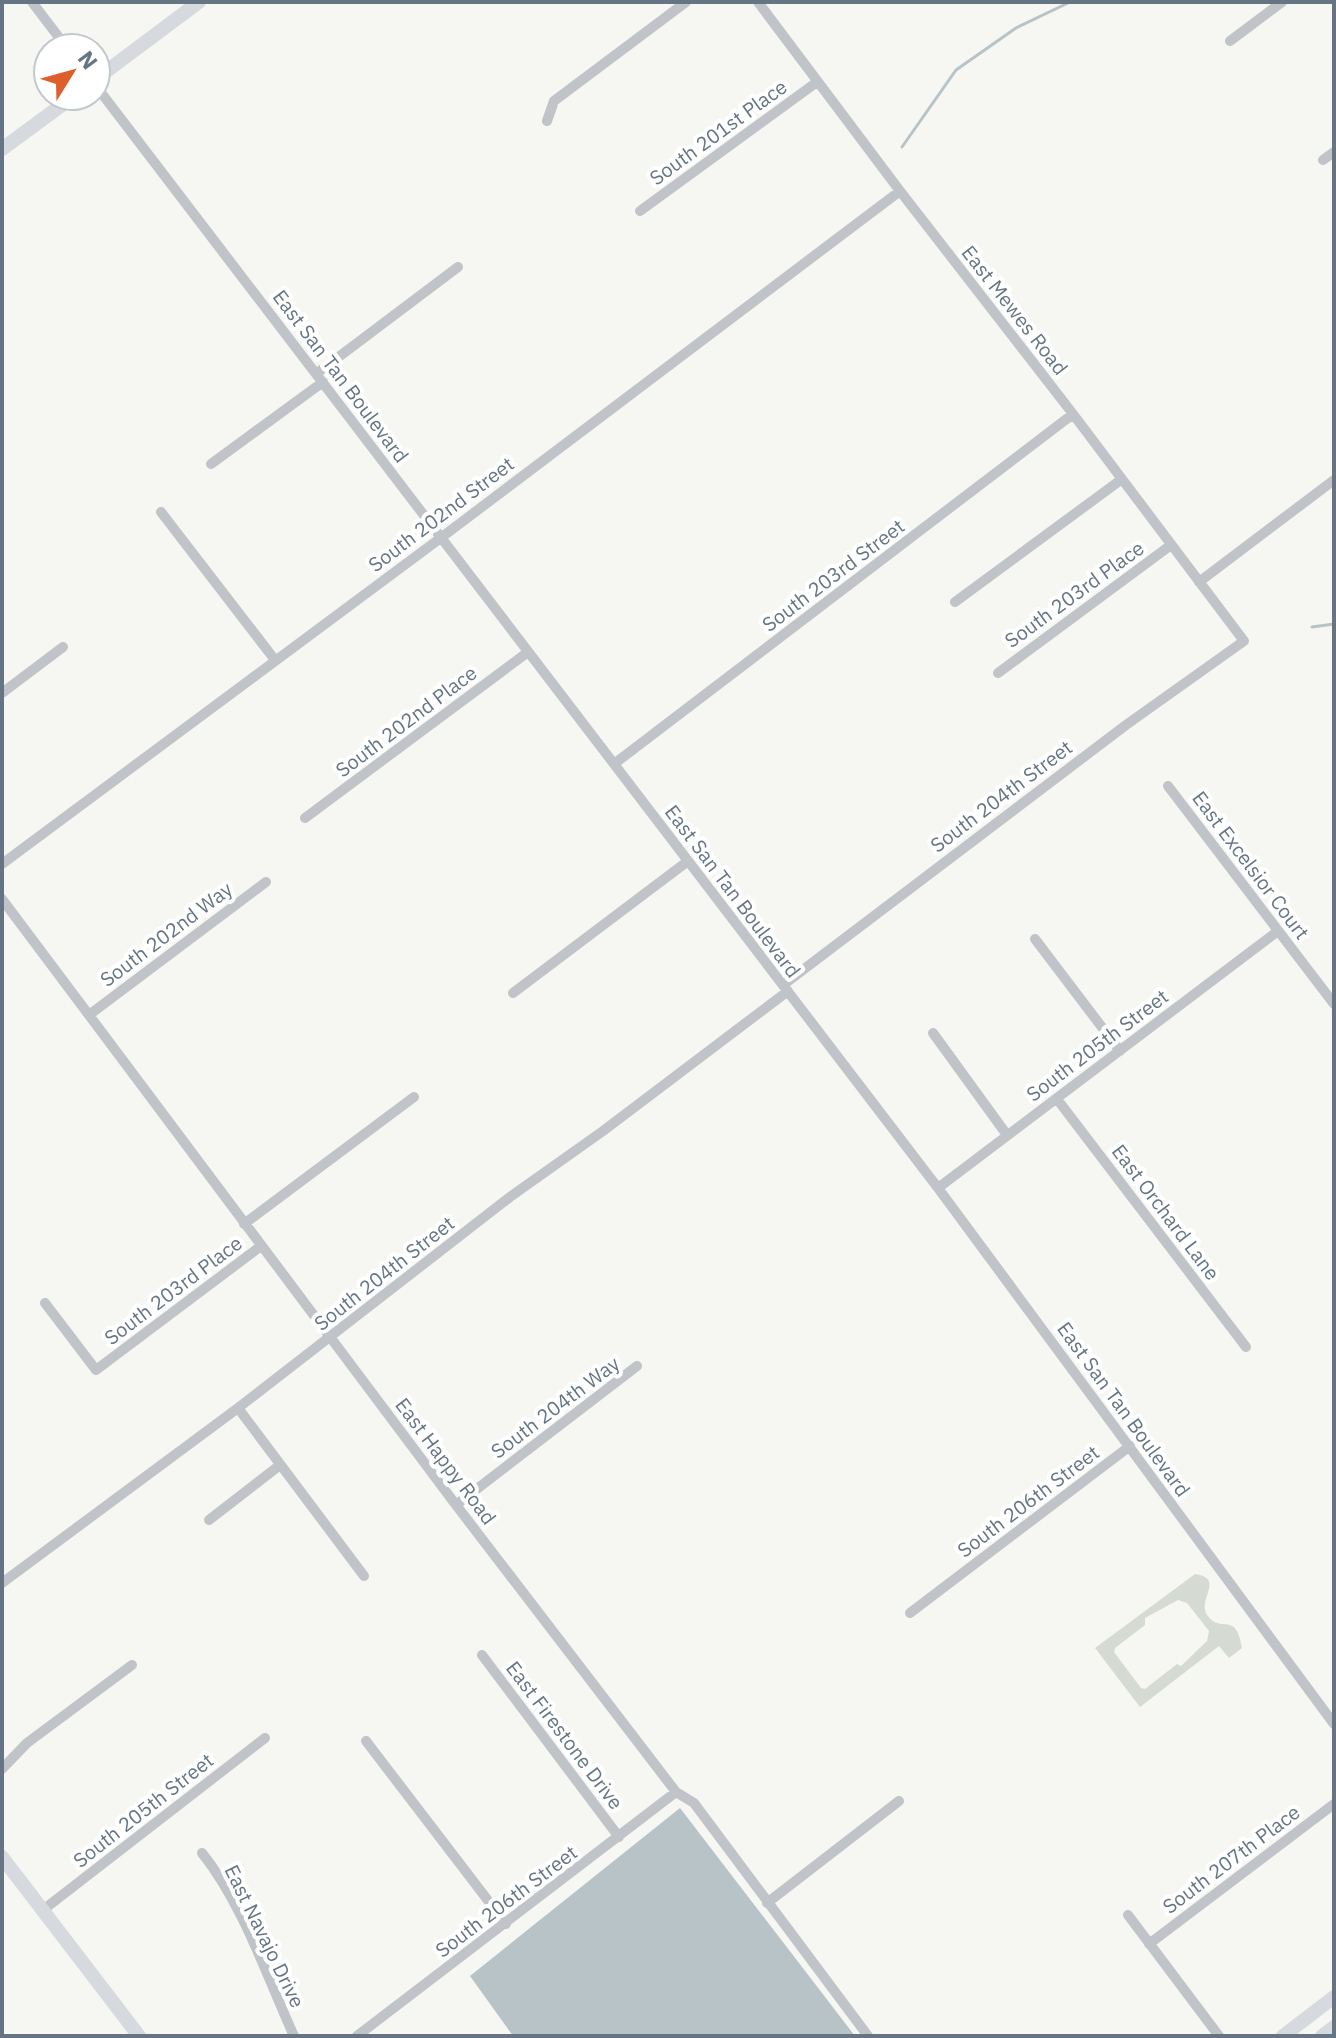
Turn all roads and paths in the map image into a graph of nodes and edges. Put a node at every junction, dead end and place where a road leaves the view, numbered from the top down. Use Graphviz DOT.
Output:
graph roads {
  1 [pos="32,2"];
  2 [pos="199,2"];
  3 [pos="686,2"];
  4 [pos="758,2"];
  5 [pos="1282,2"];
  6 [pos="55,32"];
  7 [pos="1230,41"];
  8 [pos="112,67"];
  9 [pos="817,82"];
  10 [pos="112,107"];
  11 [pos="52,112"];
  12 [pos="547,121"];
  13 [pos="2,149"];
  14 [pos="1334,152"];
  15 [pos="1323,160"];
  16 [pos="900,191"];
  17 [pos="640,211"];
  18 [pos="458,267"];
  19 [pos="320,378"];
  20 [pos="1073,414"];
  21 [pos="211,464"];
  22 [pos="1122,479"];
  23 [pos="1334,480"];
  24 [pos="161,512"];
  25 [pos="442,537"];
  26 [pos="1171,545"];
  27 [pos="1199,582"];
  28 [pos="955,602"];
  29 [pos="1244,641"];
  30 [pos="63,647"];
  31 [pos="528,652"];
  32 [pos="275,660"];
  33 [pos="998,673"];
  34 [pos="2,693"];
  35 [pos="614,764"];
  36 [pos="1168,786"];
  37 [pos="305,818"];
  38 [pos="688,861"];
  39 [pos="2,864"];
  40 [pos="266,882"];
  41 [pos="2,899"];
  42 [pos="1278,931"];
  43 [pos="1035,939"];
  44 [pos="785,988"];
  45 [pos="513,993"];
  46 [pos="1334,1004"];
  47 [pos="89,1015"];
  48 [pos="933,1033"];
  49 [pos="1120,1051"];
  50 [pos="414,1097"];
  51 [pos="1057,1099"];
  52 [pos="1007,1135"];
  53 [pos="938,1188"];
  54 [pos="244,1224"];
  55 [pos="261,1246"];
  56 [pos="45,1303"];
  57 [pos="330,1337"];
  58 [pos="1246,1347"];
  59 [pos="637,1366"];
  60 [pos="238,1408"];
  61 [pos="1130,1446"];
  62 [pos="280,1465"];
  63 [pos="456,1505"];
  64 [pos="209,1520"];
  65 [pos="364,1576"];
  66 [pos="2,1583"];
  67 [pos="910,1613"];
  68 [pos="482,1655"];
  69 [pos="132,1665"];
  70 [pos="1334,1724"];
  71 [pos="265,1738"];
  72 [pos="366,1741"];
  73 [pos="2,1769"];
  74 [pos="676,1792"];
  75 [pos="899,1801"];
  76 [pos="1334,1804"];
  77 [pos="619,1837"];
  78 [pos="202,1853"];
  79 [pos="2,1857"];
  80 [pos="767,1903"];
  81 [pos="43,1910"];
  82 [pos="1128,1915"];
  83 [pos="506,1924"];
  84 [pos="1149,1944"];
  85 [pos="1334,1997"];
  86 [pos="1334,2027"];
  87 [pos="139,2036"];
  88 [pos="294,2036"];
  89 [pos="357,2036"];
  90 [pos="868,2036"];
  91 [pos="1219,2036"];
  92 [pos="1283,2036"];
  93 [pos="1322,2036"];
  1 -- 6 [label="street"];
  2 -- 8 [label="main road"];
  3 -- 12 [label="street"];
  4 -- 9 [label="street, East Mewes Road"];
  5 -- 7 [label="street"];
  9 -- 16 [label="street, East Mewes Road"];
  9 -- 17 [label="street, South 201st Place"];
  10 -- 19 [label="street, East San Tan Boulevard"];
  11 -- 13 [label="main road"];
  14 -- 15 [label="street"];
  16 -- 20 [label="street, East Mewes Road"];
  16 -- 25 [label="street, South 202nd Street"];
  18 -- 19 [label="street"];
  19 -- 21 [label="street"];
  19 -- 25 [label="street, East San Tan Boulevard"];
  20 -- 22 [label="street, East Mewes Road"];
  20 -- 35 [label="street, South 203rd Street"];
  22 -- 26 [label="street, East Mewes Road"];
  22 -- 28 [label="street"];
  23 -- 27 [label="street"];
  24 -- 32 [label="street"];
  25 -- 31 [label="street, East San Tan Boulevard"];
  25 -- 32 [label="street, South 202nd Street"];
  26 -- 27 [label="street, East Mewes Road"];
  26 -- 33 [label="street, South 203rd Place"];
  27 -- 29 [label="street, East Mewes Road"];
  29 -- 44 [label="street, South 204th Street"];
  30 -- 34 [label="street"];
  31 -- 35 [label="street, East San Tan Boulevard"];
  31 -- 37 [label="street, South 202nd Place"];
  32 -- 39 [label="street, South 202nd Street"];
  35 -- 38 [label="street, East San Tan Boulevard"];
  36 -- 42 [label="street, East Excelsior Court"];
  38 -- 44 [label="street, East San Tan Boulevard"];
  38 -- 45 [label="street"];
  40 -- 47 [label="street, South 202nd Way"];
  41 -- 47 [label="street, East Happy Road"];
  42 -- 46 [label="street, East Excelsior Court"];
  42 -- 49 [label="street, South 205th Street"];
  43 -- 49 [label="street"];
  44 -- 53 [label="street, East San Tan Boulevard"];
  44 -- 57 [label="street, South 204th Street"];
  47 -- 54 [label="street, East Happy Road"];
  48 -- 52 [label="street"];
  49 -- 51 [label="street, South 205th Street"];
  50 -- 54 [label="street, South 203rd Place"];
  51 -- 52 [label="street, South 205th Street"];
  51 -- 58 [label="street, East Orchard Lane"];
  52 -- 53 [label="street, South 205th Street"];
  53 -- 61 [label="street, East San Tan Boulevard"];
  54 -- 55 [label="street, East Happy Road"];
  55 -- 56 [label="street, South 203rd Place"];
  55 -- 57 [label="street, East Happy Road"];
  57 -- 60 [label="street, South 204th Street"];
  57 -- 63 [label="street, East Happy Road"];
  59 -- 63 [label="street, South 204th Way"];
  60 -- 62 [label="street"];
  60 -- 66 [label="street, South 204th Street"];
  61 -- 67 [label="street, South 206th Street"];
  61 -- 70 [label="street, East San Tan Boulevard"];
  62 -- 64 [label="street"];
  62 -- 65 [label="street"];
  63 -- 74 [label="street, East Happy Road"];
  68 -- 77 [label="street, East Firestone Drive"];
  69 -- 73 [label="street"];
  71 -- 81 [label="street, South 205th Street"];
  72 -- 83 [label="street"];
  74 -- 77 [label="street, South 206th Street"];
  74 -- 80 [label="street, East Happy Road"];
  75 -- 80 [label="street"];
  76 -- 84 [label="street, South 207th Place"];
  77 -- 83 [label="street, South 206th Street"];
  78 -- 88 [label="street, East Navajo Drive"];
  79 -- 81 [label="main road"];
  80 -- 90 [label="street, East Happy Road"];
  81 -- 87 [label="main road"];
  82 -- 84 [label="street"];
  83 -- 89 [label="street, South 206th Street"];
  84 -- 91 [label="street"];
  85 -- 92 [label="main road"];
  86 -- 93 [label="main road"];
}
